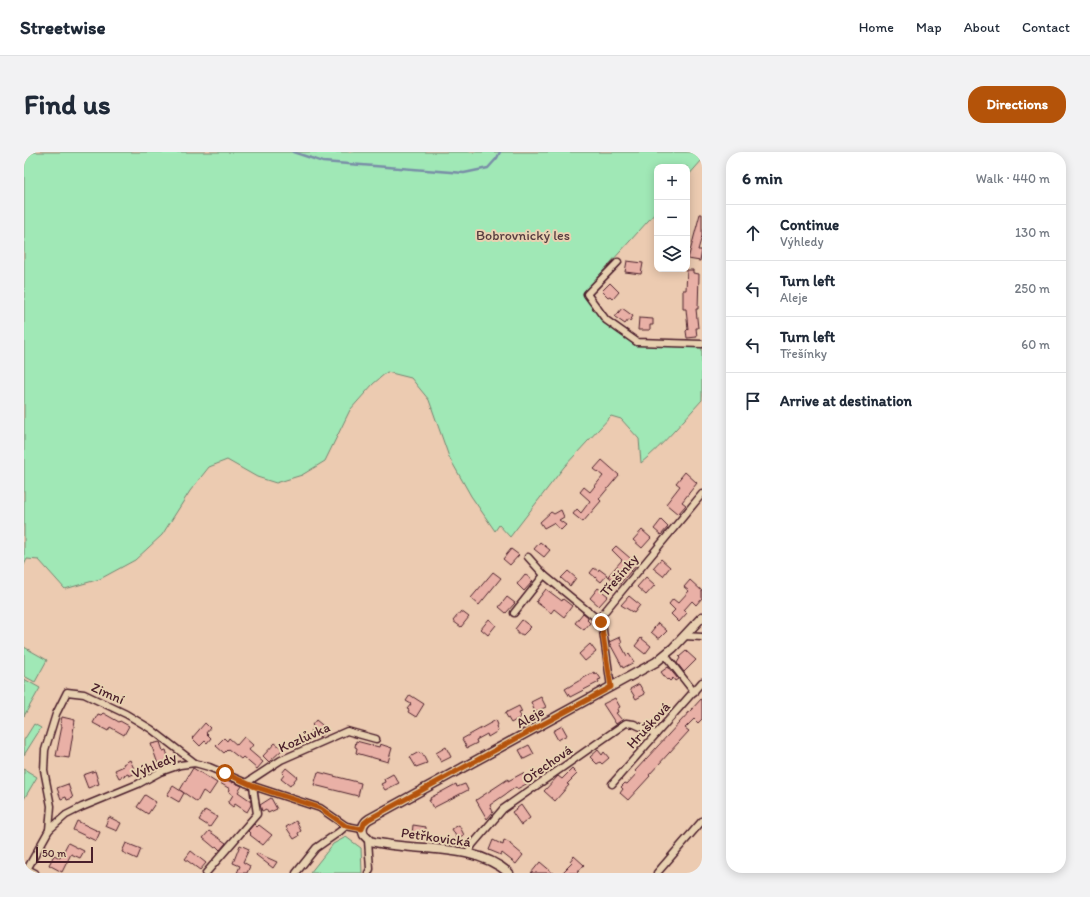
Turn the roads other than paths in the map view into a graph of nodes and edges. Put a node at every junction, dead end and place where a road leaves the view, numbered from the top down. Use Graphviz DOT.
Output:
graph roads {
  1 [pos="618,262"];
  2 [pos="702,344"];
  3 [pos="702,494"];
  4 [pos="528,557"];
  5 [pos="544,575"];
  6 [pos="514,613"];
  7 [pos="702,617"];
  8 [pos="601,622"];
  9 [pos="684,636"];
  10 [pos="702,637"];
  11 [pos="665,655"];
  12 [pos="702,682"];
  13 [pos="611,687"];
  14 [pos="694,692"];
  15 [pos="656,734"];
  16 [pos="376,739"];
  17 [pos="195,763"];
  18 [pos="246,783"];
  19 [pos="612,784"];
  20 [pos="253,786"];
  21 [pos="702,822"];
  22 [pos="346,826"];
  23 [pos="362,829"];
  24 [pos="49,830"];
  25 [pos="368,840"];
  26 [pos="467,854"];
  27 [pos="26,871"];
  28 [pos="35,873"];
  29 [pos="206,873"];
  30 [pos="296,873"];
  31 [pos="368,873"];
  32 [pos="509,873"];
  33 [pos="657,873"];
  1 -- 2 [label="street"];
  3 -- 8 [label="street, Třešínky"];
  4 -- 5 [label="street"];
  5 -- 6 [label="street"];
  5 -- 8 [label="street"];
  7 -- 9 [label="street, Aleje"];
  8 -- 13 [label="street"];
  9 -- 10 [label="street"];
  9 -- 11 [label="street, Aleje"];
  11 -- 13 [label="street, Aleje"];
  11 -- 14 [label="street"];
  12 -- 14 [label="street, Hrušková"];
  13 -- 23 [label="street, Aleje"];
  14 -- 15 [label="street, Hrušková"];
  15 -- 19 [label="street, Hrušková"];
  15 -- 26 [label="street, Ořechová"];
  16 -- 18 [label="street, Kozlůvka"];
  17 -- 18 [label="street, Výhledy"];
  17 -- 24 [label="street, Výhledy"];
  17 -- 24 [label="street, Zimní"];
  18 -- 20 [label="street, Výhledy"];
  20 -- 22 [label="street, Výhledy"];
  20 -- 29 [label="street"];
  21 -- 33 [label="street"];
  22 -- 23 [label="street, Výhledy"];
  22 -- 30 [label="street"];
  23 -- 25 [label="street"];
  24 -- 27 [label="street, Výhledy"];
  25 -- 26 [label="street, Petřkovická"];
  25 -- 31 [label="street"];
  26 -- 32 [label="street, Petřkovická"];
  27 -- 28 [label="street"];
}
